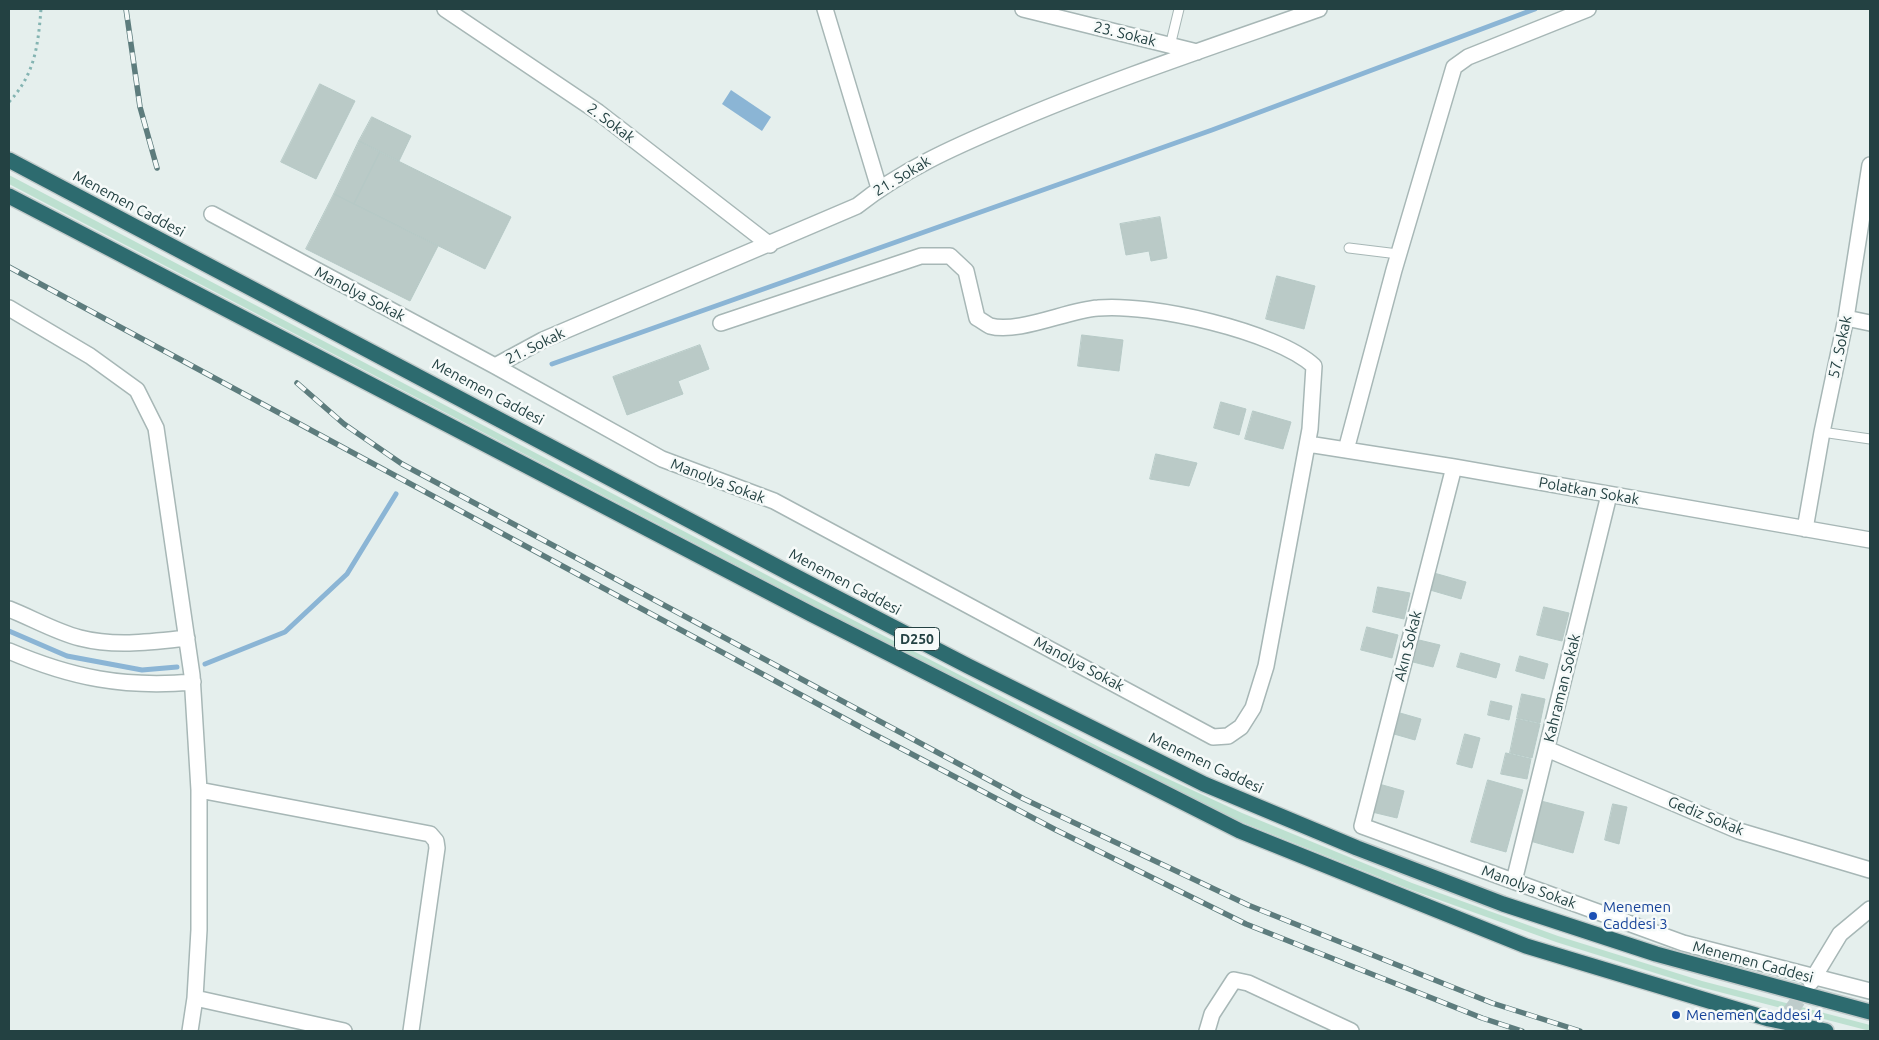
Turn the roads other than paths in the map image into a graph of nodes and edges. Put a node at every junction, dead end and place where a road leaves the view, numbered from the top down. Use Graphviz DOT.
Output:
graph roads {
  1 [pos="445,9"];
  2 [pos="826,9"];
  3 [pos="1023,9"];
  4 [pos="1179,9"];
  5 [pos="1319,9"];
  6 [pos="1588,9"];
  7 [pos="1170,46"];
  8 [pos="1197,52"];
  9 [pos="9,160"];
  10 [pos="1870,165"];
  11 [pos="879,188"];
  12 [pos="9,196"];
  13 [pos="212,214"];
  14 [pos="770,245"];
  15 [pos="1349,248"];
  16 [pos="1398,254"];
  17 [pos="9,308"];
  18 [pos="1846,318"];
  19 [pos="1870,322"];
  20 [pos="721,323"];
  21 [pos="496,366"];
  22 [pos="1822,432"];
  23 [pos="1870,439"];
  24 [pos="1308,444"];
  25 [pos="1346,450"];
  26 [pos="1454,467"];
  27 [pos="1609,495"];
  28 [pos="1805,529"];
  29 [pos="1870,540"];
  30 [pos="9,608"];
  31 [pos="187,638"];
  32 [pos="9,651"];
  33 [pos="193,682"];
  34 [pos="1547,749"];
  35 [pos="199,790"];
  36 [pos="1362,826"];
  37 [pos="1870,870"];
  38 [pos="1514,881"];
  39 [pos="1870,909"];
  40 [pos="1813,980"];
  41 [pos="1870,991"];
  42 [pos="195,998"];
  43 [pos="1870,1012"];
  44 [pos="190,1031"];
  45 [pos="344,1031"];
  46 [pos="412,1031"];
  47 [pos="1207,1031"];
  48 [pos="1351,1031"];
  49 [pos="1826,1031"];
  1 -- 14 [label="street, 2. Sokak"];
  2 -- 11 [label="street"];
  3 -- 7 [label="street, 23. Sokak"];
  4 -- 7 [label="lane"];
  5 -- 8 [label="street, 21. Sokak"];
  6 -- 16 [label="street"];
  7 -- 8 [label="street, 23. Sokak"];
  8 -- 11 [label="street, 21. Sokak"];
  9 -- 43 [label="highway, Menemen Caddesi / D250"];
  10 -- 18 [label="street, 57. Sokak"];
  11 -- 14 [label="street, 21. Sokak"];
  12 -- 49 [label="highway, D250"];
  13 -- 21 [label="street, Manolya Sokak"];
  14 -- 21 [label="street, 21. Sokak"];
  15 -- 16 [label="lane"];
  16 -- 25 [label="street"];
  17 -- 31 [label="street"];
  18 -- 19 [label="street"];
  18 -- 22 [label="street, 57. Sokak"];
  20 -- 24 [label="street"];
  21 -- 24 [label="street, Manolya Sokak"];
  22 -- 23 [label="lane"];
  22 -- 28 [label="street, 57. Sokak"];
  24 -- 25 [label="street, Polatkan Sokak"];
  25 -- 26 [label="street, Polatkan Sokak"];
  26 -- 27 [label="street, Polatkan Sokak"];
  26 -- 36 [label="street, Akın Sokak"];
  27 -- 28 [label="street, Polatkan Sokak"];
  27 -- 34 [label="street, Kahraman Sokak"];
  28 -- 29 [label="street, Polatkan Sokak"];
  30 -- 31 [label="street"];
  31 -- 33 [label="street"];
  32 -- 33 [label="street"];
  33 -- 35 [label="street"];
  34 -- 37 [label="street, Gediz Sokak"];
  34 -- 38 [label="street, Kahraman Sokak"];
  35 -- 42 [label="street"];
  35 -- 46 [label="street"];
  36 -- 38 [label="street, Manolya Sokak"];
  38 -- 40 [label="street, Manolya Sokak"];
  39 -- 40 [label="street"];
  40 -- 41 [label="street, Manolya Sokak"];
  42 -- 44 [label="street"];
  42 -- 45 [label="street"];
  47 -- 48 [label="street"];
}
